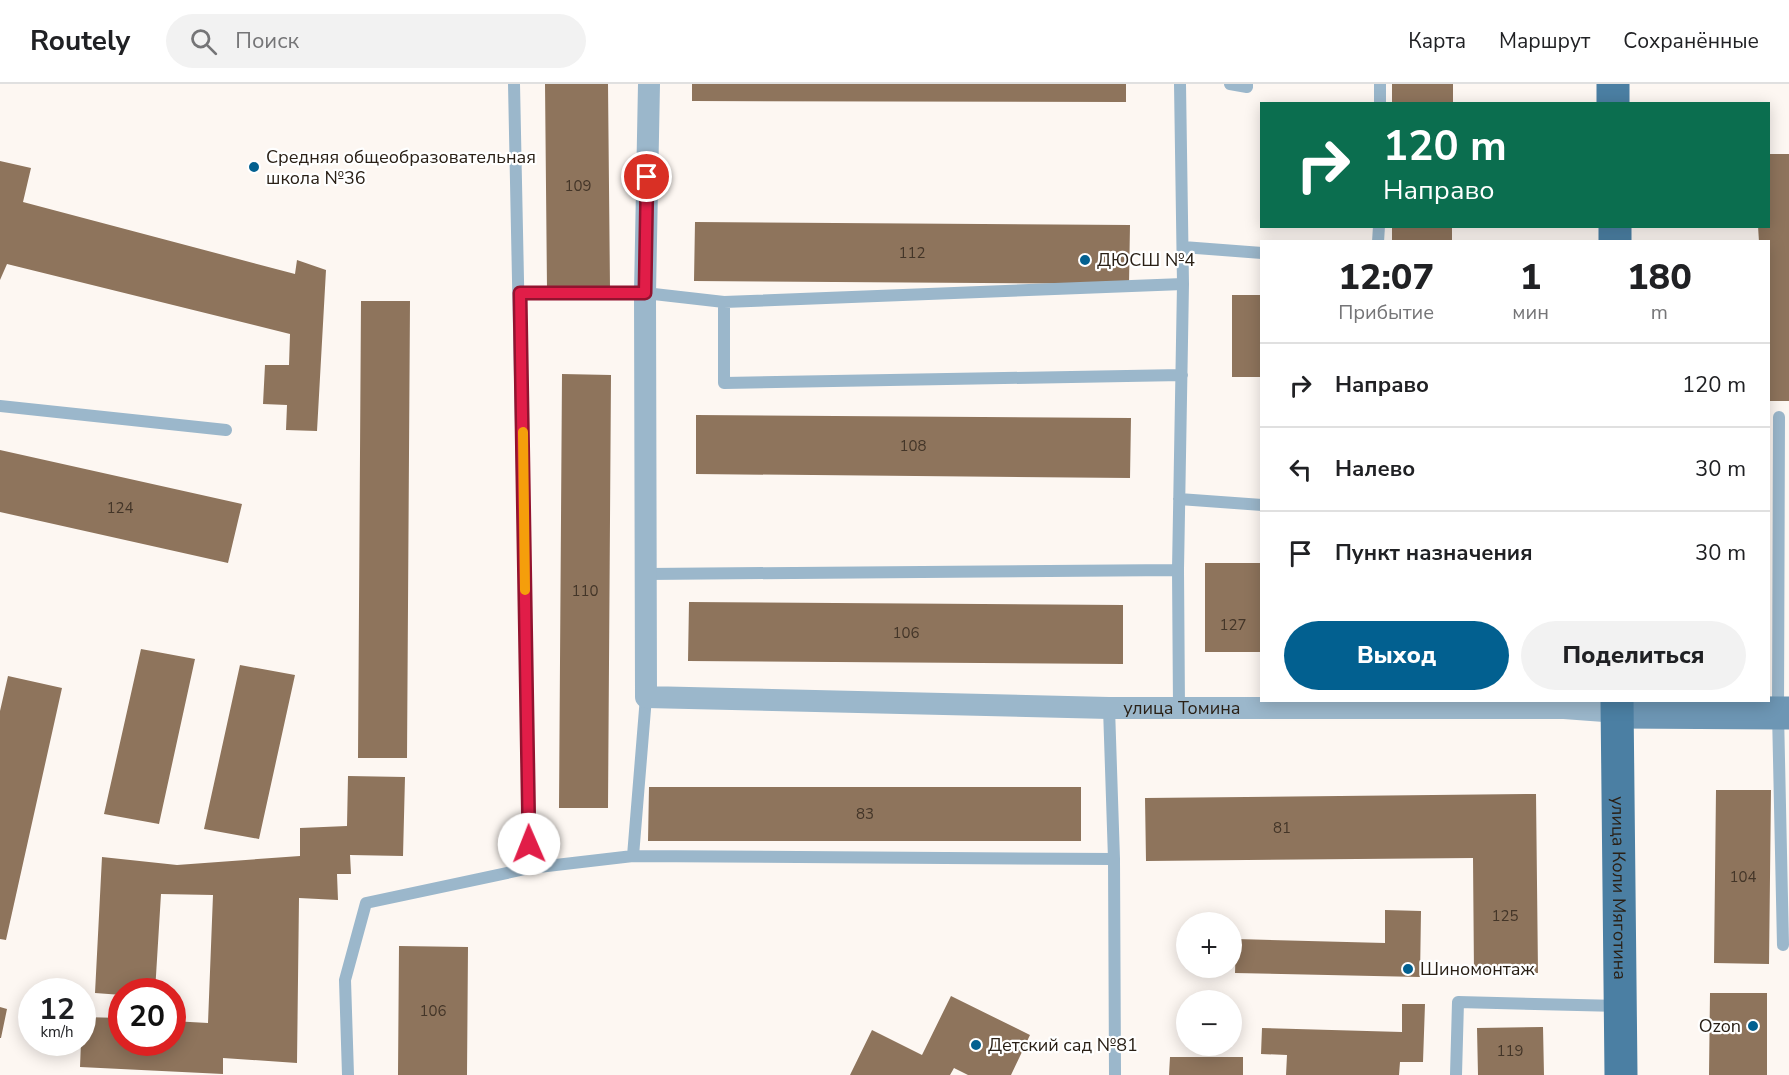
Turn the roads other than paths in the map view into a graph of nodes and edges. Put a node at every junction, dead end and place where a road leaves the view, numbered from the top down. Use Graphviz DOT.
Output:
graph roads {
  1 [pos="514,84"];
  2 [pos="649,84"];
  3 [pos="1180,84"];
  4 [pos="1230,84"];
  5 [pos="1247,84"];
  6 [pos="1380,84"];
  7 [pos="1613,84"];
  8 [pos="1380,102"];
  9 [pos="1613,102"];
  10 [pos="1183,247"];
  11 [pos="1260,253"];
  12 [pos="1183,284"];
  13 [pos="520,293"];
  14 [pos="645,293"];
  15 [pos="724,302"];
  16 [pos="1182,375"];
  17 [pos="0,406"];
  18 [pos="1779,417"];
  19 [pos="226,430"];
  20 [pos="1179,499"];
  21 [pos="1260,505"];
  22 [pos="1178,570"];
  23 [pos="646,574"];
  24 [pos="1784,607"];
  25 [pos="646,697"];
  26 [pos="1617,706"];
  27 [pos="1109,708"];
  28 [pos="1179,708"];
  29 [pos="1783,713"];
  30 [pos="633,856"];
  31 [pos="1114,859"];
  32 [pos="530,868"];
  33 [pos="1784,945"];
  34 [pos="1621,1006"];
  35 [pos="348,1075"];
  36 [pos="1115,1075"];
  37 [pos="1456,1075"];
  38 [pos="1621,1075"];
  1 -- 13 [label="lane"];
  2 -- 14 [label="street"];
  3 -- 10 [label="lane"];
  4 -- 5 [label="lane"];
  6 -- 8 [label="lane"];
  7 -- 9 [label="main road"];
  10 -- 11 [label="lane"];
  10 -- 12 [label="lane"];
  12 -- 15 [label="lane"];
  12 -- 16 [label="lane"];
  13 -- 14 [label="lane"];
  13 -- 32 [label="lane"];
  14 -- 15 [label="lane"];
  14 -- 23 [label="street"];
  15 -- 16 [label="lane"];
  16 -- 20 [label="lane"];
  17 -- 19 [label="lane"];
  18 -- 24 [label="lane"];
  20 -- 21 [label="lane"];
  20 -- 22 [label="lane"];
  22 -- 23 [label="lane"];
  22 -- 28 [label="lane"];
  23 -- 25 [label="street"];
  24 -- 29 [label="lane"];
  25 -- 27 [label="street, улица Томина"];
  25 -- 30 [label="lane"];
  26 -- 28 [label="street, улица Томина"];
  26 -- 29 [label="street, улица Томина"];
  26 -- 34 [label="main road, улица Коли Мяготина"];
  27 -- 28 [label="street, улица Томина"];
  27 -- 31 [label="lane"];
  29 -- 33 [label="lane"];
  30 -- 31 [label="lane"];
  30 -- 32 [label="lane"];
  31 -- 36 [label="lane"];
  32 -- 35 [label="lane"];
  34 -- 37 [label="lane"];
  34 -- 38 [label="main road, улица Коли Мяготина"];
}
